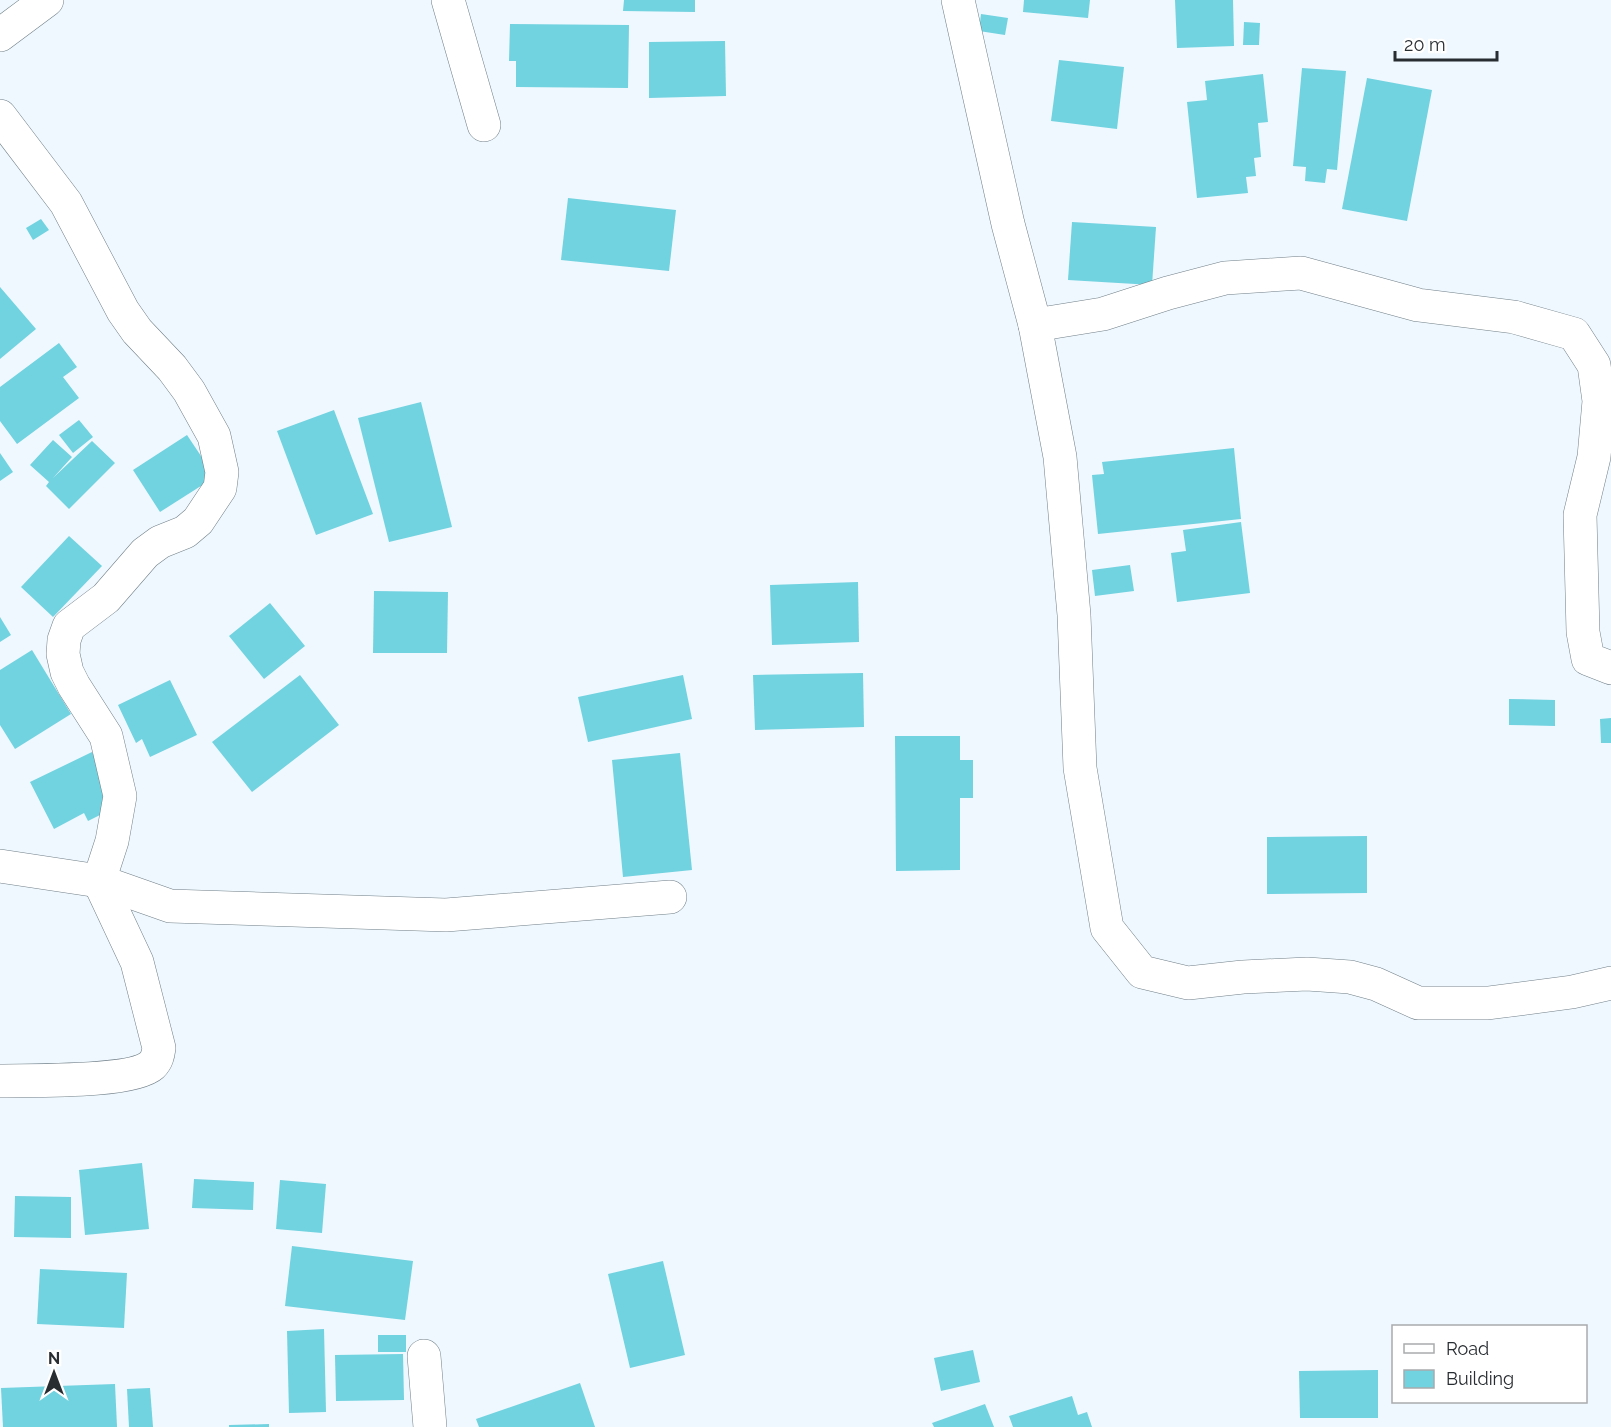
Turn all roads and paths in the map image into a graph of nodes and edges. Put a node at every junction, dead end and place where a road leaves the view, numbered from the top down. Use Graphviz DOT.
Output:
graph roads {
  1 [pos="47,0"];
  2 [pos="448,0"];
  3 [pos="958,0"];
  4 [pos="0,35"];
  5 [pos="0,116"];
  6 [pos="484,125"];
  7 [pos="1035,325"];
  8 [pos="1611,668"];
  9 [pos="0,866"];
  10 [pos="99,881"];
  11 [pos="670,897"];
  12 [pos="1611,983"];
  13 [pos="0,1081"];
  14 [pos="424,1356"];
  15 [pos="430,1427"];
  1 -- 4 [label="street"];
  2 -- 6 [label="street"];
  3 -- 7 [label="street"];
  5 -- 10 [label="street"];
  7 -- 8 [label="street"];
  7 -- 12 [label="street"];
  9 -- 10 [label="street"];
  10 -- 11 [label="street"];
  10 -- 13 [label="street"];
  14 -- 15 [label="street"];
}
